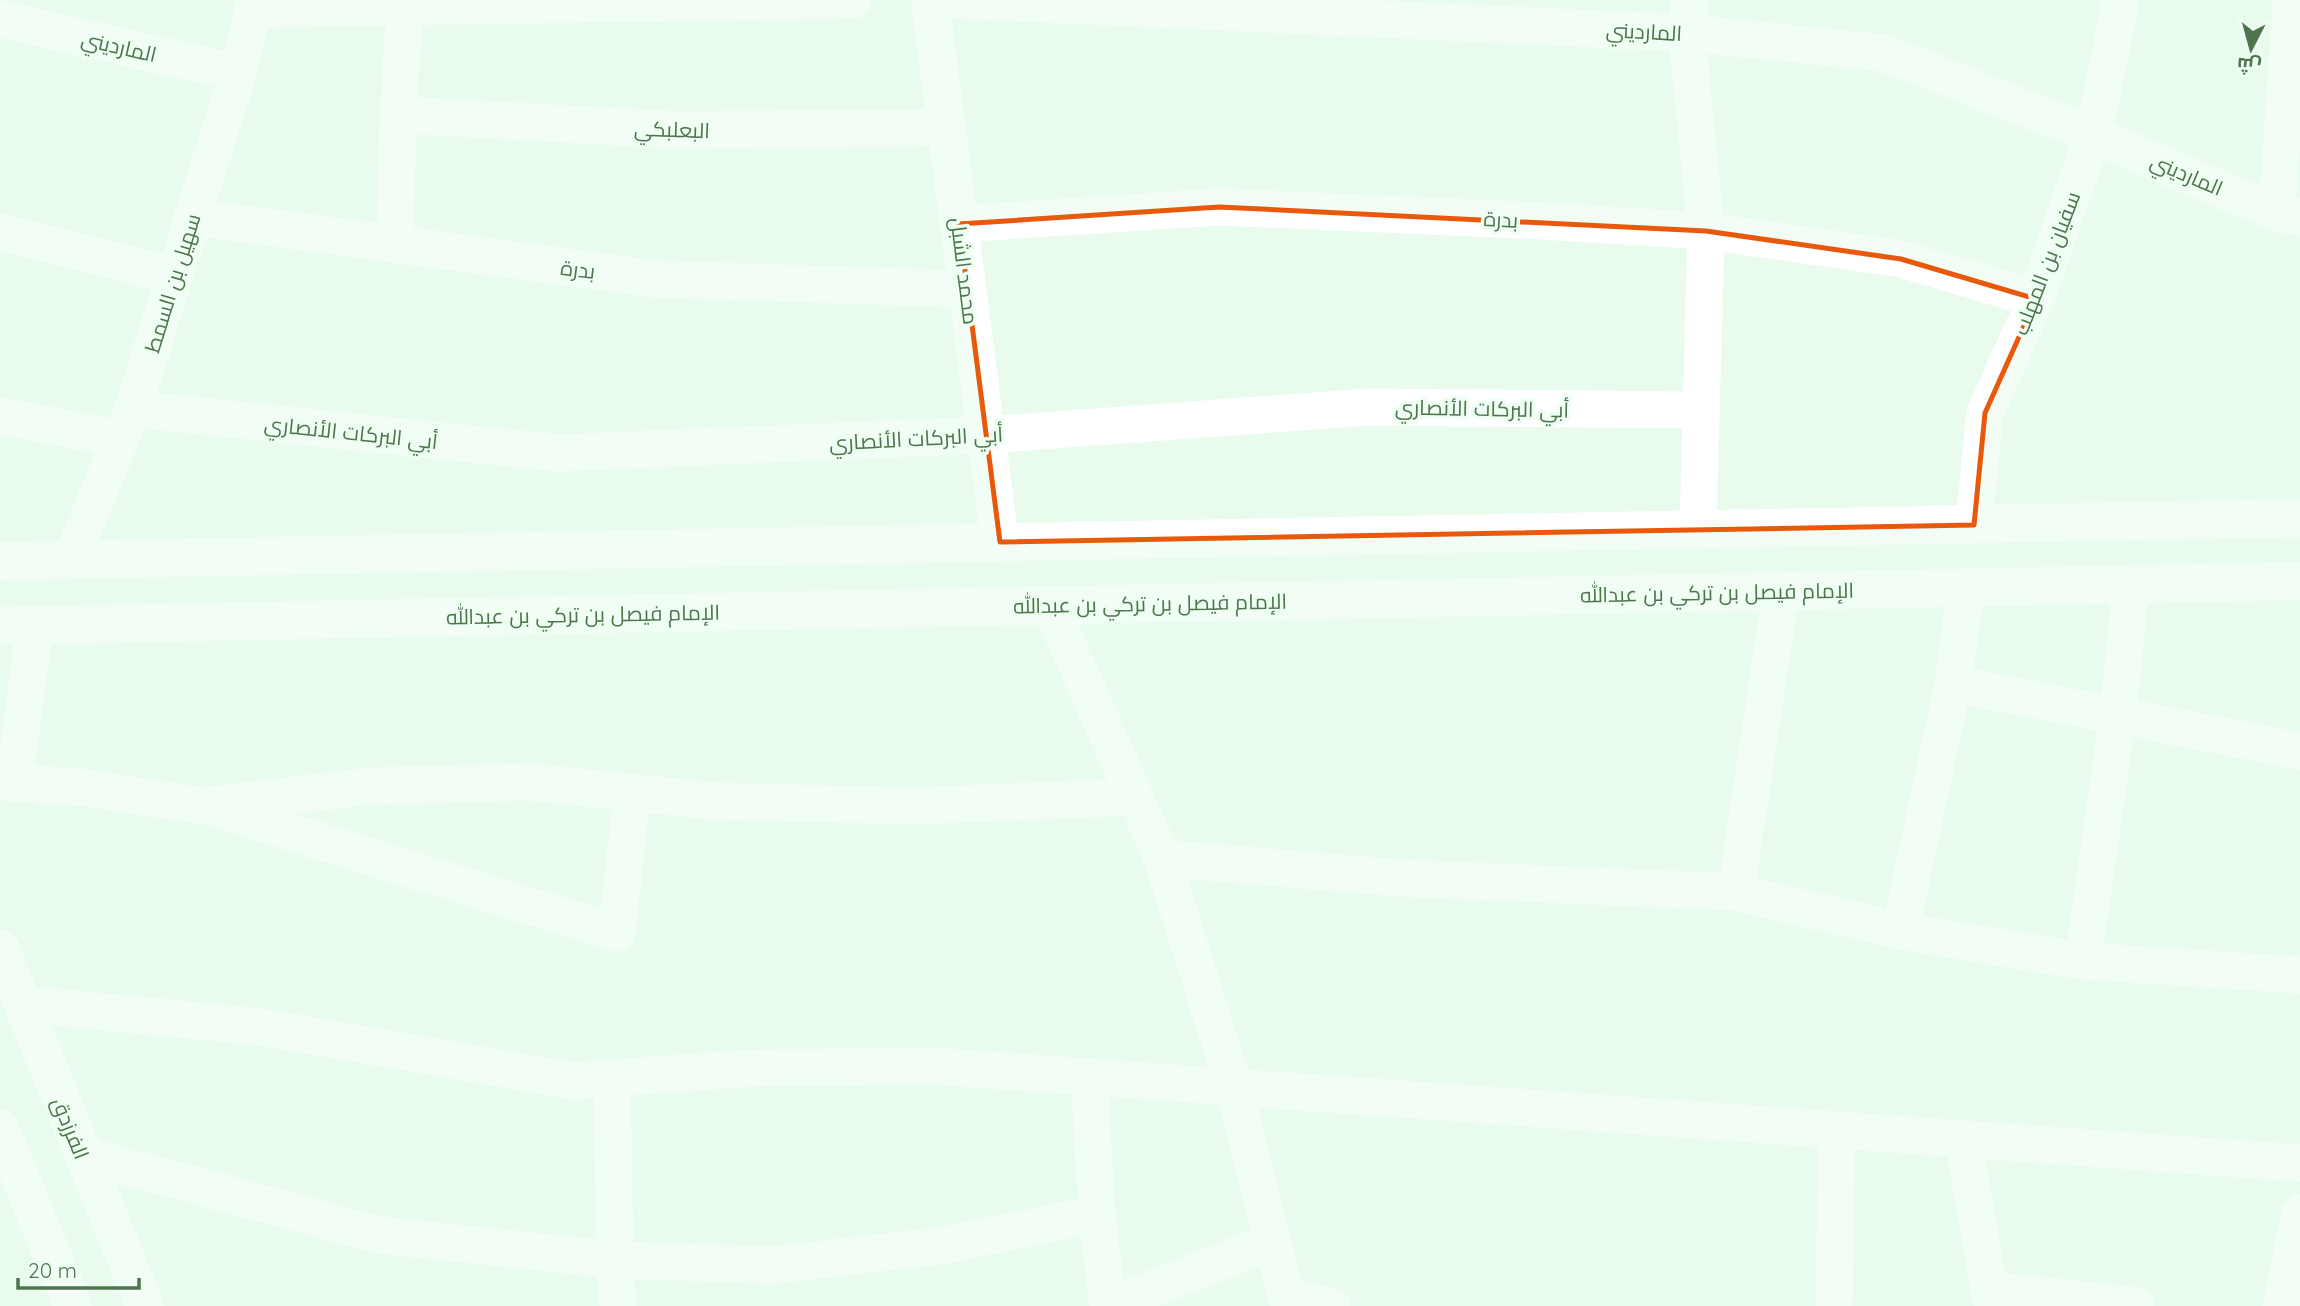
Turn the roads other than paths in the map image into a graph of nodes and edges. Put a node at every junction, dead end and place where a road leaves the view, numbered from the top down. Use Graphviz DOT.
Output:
graph roads {
  1 [pos="853,0"];
  2 [pos="930,0"];
  3 [pos="957,0"];
  4 [pos="2119,0"];
  5 [pos="254,5"];
  6 [pos="405,7"];
  7 [pos="1300,8"];
  8 [pos="1688,16"];
  9 [pos="2294,16"];
  10 [pos="0,19"];
  11 [pos="238,73"];
  12 [pos="398,115"];
  13 [pos="946,128"];
  14 [pos="2093,135"];
  15 [pos="2288,215"];
  16 [pos="192,217"];
  17 [pos="958,224"];
  18 [pos="0,232"];
  19 [pos="1706,232"];
  20 [pos="395,246"];
  21 [pos="174,276"];
  22 [pos="967,289"];
  23 [pos="2036,299"];
  24 [pos="1701,410"];
  25 [pos="0,416"];
  26 [pos="126,424"];
  27 [pos="986,435"];
  28 [pos="2300,518"];
  29 [pos="1974,525"];
  30 [pos="1698,530"];
  31 [pos="1000,542"];
  32 [pos="71,559"];
  33 [pos="0,561"];
  34 [pos="2300,581"];
  35 [pos="2131,584"];
  36 [pos="1966,587"];
  37 [pos="1782,591"];
  38 [pos="1050,605"];
  39 [pos="17,626"];
  40 [pos="1953,684"];
  41 [pos="2119,716"];
  42 [pos="2300,751"];
  43 [pos="7,783"];
  44 [pos="632,793"];
  45 [pos="1135,797"];
  46 [pos="204,806"];
  47 [pos="1162,858"];
  48 [pos="1735,892"];
  49 [pos="1900,931"];
  50 [pos="0,948"];
  51 [pos="2083,961"];
  52 [pos="2300,975"];
  53 [pos="22,1004"];
  54 [pos="1089,1077"];
  55 [pos="612,1079"];
  56 [pos="1234,1087"];
  57 [pos="0,1128"];
  58 [pos="1837,1130"];
  59 [pos="1963,1139"];
  60 [pos="83,1155"];
  61 [pos="2300,1163"];
  62 [pos="11,1182"];
  63 [pos="2300,1213"];
  64 [pos="1097,1214"];
  65 [pos="1273,1241"];
  66 [pos="615,1260"];
  67 [pos="1991,1298"];
  68 [pos="1289,1303"];
  69 [pos="73,1306"];
  70 [pos="145,1306"];
  71 [pos="618,1306"];
  72 [pos="1108,1306"];
  73 [pos="1332,1306"];
  74 [pos="1834,1306"];
  75 [pos="2136,1306"];
  76 [pos="2281,1306"];
  1 -- 6 [label="street"];
  2 -- 13 [label="main road, محمد الشبل"];
  3 -- 7 [label="street, المارديني"];
  4 -- 14 [label="street, سفيان بن المهلب"];
  5 -- 6 [label="street"];
  5 -- 11 [label="street, سهيل بن السمط"];
  6 -- 12 [label="street"];
  7 -- 8 [label="street, المارديني"];
  8 -- 14 [label="street, المارديني"];
  8 -- 19 [label="street"];
  9 -- 15 [label="street"];
  10 -- 11 [label="street, المارديني"];
  11 -- 16 [label="street, سهيل بن السمط"];
  12 -- 13 [label="street, البعلبكي"];
  12 -- 20 [label="street"];
  13 -- 17 [label="main road, محمد الشبل"];
  14 -- 15 [label="street, المارديني"];
  14 -- 23 [label="street, سفيان بن المهلب"];
  16 -- 20 [label="street, بدرة"];
  16 -- 21 [label="street, سهيل بن السمط"];
  17 -- 19 [label="street, بدرة"];
  17 -- 22 [label="main road, محمد الشبل"];
  18 -- 21 [label="street"];
  19 -- 23 [label="street, بدرة"];
  19 -- 24 [label="street"];
  20 -- 22 [label="street, بدرة"];
  21 -- 26 [label="street, سهيل بن السمط"];
  22 -- 27 [label="main road, محمد الشبل"];
  23 -- 29 [label="street, سفيان بن المهلب"];
  24 -- 27 [label="street, أبي البركات الأنصاري"];
  24 -- 30 [label="street"];
  25 -- 26 [label="street, أبي البركات الأنصاري"];
  26 -- 27 [label="street, أبي البركات الأنصاري"];
  26 -- 32 [label="street, سهيل بن السمط"];
  27 -- 31 [label="main road, محمد الشبل"];
  28 -- 29 [label="main road"];
  29 -- 30 [label="main road"];
  30 -- 31 [label="main road"];
  31 -- 32 [label="main road"];
  32 -- 33 [label="main road"];
  34 -- 35 [label="main road, الإمام فيصل بن تركي بن عبدالله"];
  35 -- 36 [label="main road, الإمام فيصل بن تركي بن عبدالله"];
  35 -- 41 [label="street"];
  36 -- 37 [label="main road, الإمام فيصل بن تركي بن عبدالله"];
  36 -- 40 [label="street"];
  37 -- 38 [label="main road, الإمام فيصل بن تركي بن عبدالله"];
  37 -- 48 [label="street"];
  38 -- 39 [label="main road, الإمام فيصل بن تركي بن عبدالله"];
  38 -- 45 [label="street"];
  39 -- 43 [label="street"];
  40 -- 41 [label="street"];
  40 -- 49 [label="street"];
  41 -- 42 [label="street"];
  41 -- 51 [label="street"];
  43 -- 46 [label="street"];
  44 -- 45 [label="street"];
  44 -- 46 [label="street"];
  44 -- 46 [label="street"];
  45 -- 47 [label="street"];
  47 -- 48 [label="street"];
  47 -- 56 [label="street"];
  48 -- 49 [label="street"];
  49 -- 51 [label="street"];
  50 -- 53 [label="main road, الفرزدق"];
  51 -- 52 [label="street"];
  53 -- 55 [label="street"];
  53 -- 60 [label="main road, الفرزدق"];
  54 -- 55 [label="street"];
  54 -- 56 [label="street"];
  54 -- 64 [label="street"];
  55 -- 66 [label="street"];
  56 -- 58 [label="street"];
  56 -- 65 [label="street"];
  57 -- 62 [label="main road"];
  58 -- 59 [label="street"];
  58 -- 74 [label="street"];
  59 -- 61 [label="street"];
  59 -- 67 [label="street"];
  60 -- 66 [label="street"];
  60 -- 70 [label="main road, الفرزدق"];
  62 -- 69 [label="main road"];
  63 -- 76 [label="street"];
  64 -- 66 [label="street"];
  64 -- 72 [label="street"];
  65 -- 68 [label="street"];
  65 -- 72 [label="street"];
  66 -- 71 [label="street"];
  67 -- 75 [label="street"];
  68 -- 73 [label="street"];
}
